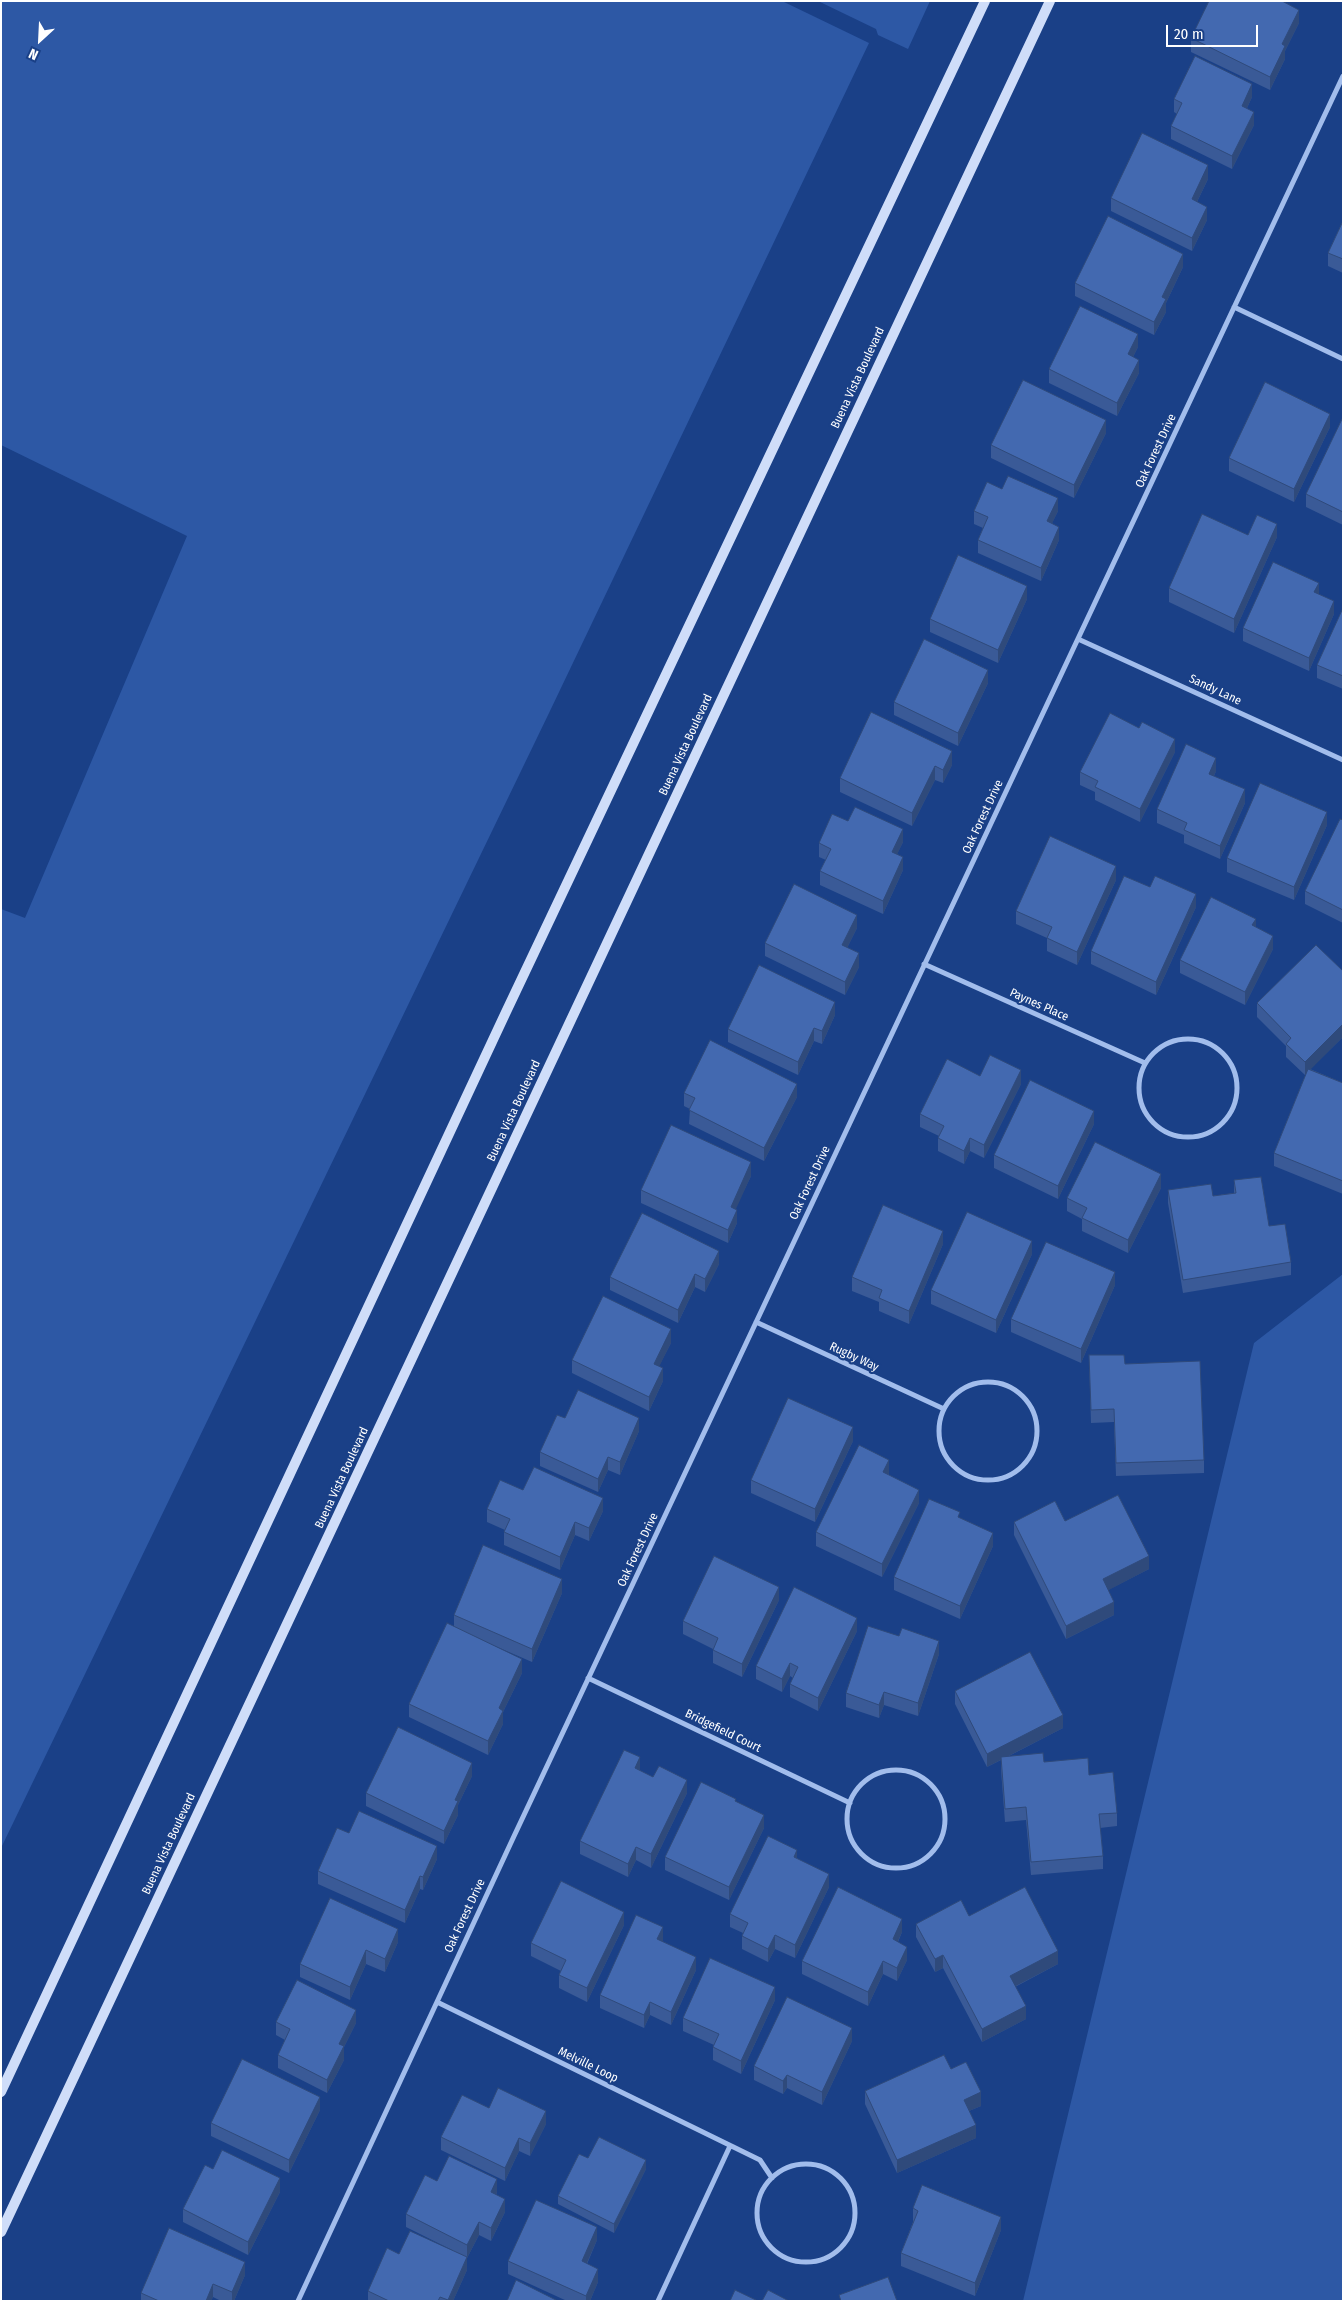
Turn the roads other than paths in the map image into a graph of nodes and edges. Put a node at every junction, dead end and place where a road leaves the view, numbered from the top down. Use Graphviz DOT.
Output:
graph roads {
  1 [pos="984,1"];
  2 [pos="1050,1"];
  3 [pos="1343,76"];
  4 [pos="1234,307"];
  5 [pos="1343,359"];
  6 [pos="1078,638"];
  7 [pos="1343,760"];
  8 [pos="924,964"];
  9 [pos="1145,1063"];
  10 [pos="756,1322"];
  11 [pos="944,1409"];
  12 [pos="588,1678"];
  13 [pos="850,1803"];
  14 [pos="436,2002"];
  15 [pos="1,2092"];
  16 [pos="730,2146"];
  17 [pos="772,2178"];
  18 [pos="1,2232"];
  19 [pos="298,2301"];
  20 [pos="658,2301"];
  1 -- 15 [label="main road"];
  2 -- 18 [label="main road, Buena Vista Boulevard"];
  3 -- 4 [label="street, Oak Forest Drive"];
  4 -- 5 [label="street"];
  4 -- 6 [label="street, Oak Forest Drive"];
  6 -- 7 [label="street, Sandy Lane"];
  6 -- 8 [label="street, Oak Forest Drive"];
  8 -- 9 [label="street, Paynes Place"];
  8 -- 10 [label="street, Oak Forest Drive"];
  9 -- 9 [label="street"];
  10 -- 11 [label="street, Rugby Way"];
  10 -- 12 [label="street, Oak Forest Drive"];
  11 -- 11 [label="street"];
  12 -- 13 [label="street, Bridgefield Court"];
  12 -- 14 [label="street, Oak Forest Drive"];
  13 -- 13 [label="street"];
  14 -- 16 [label="street, Melville Loop"];
  14 -- 19 [label="street, Oak Forest Drive"];
  16 -- 17 [label="street, Melville Loop"];
  16 -- 20 [label="street"];
  17 -- 17 [label="street"];
}
